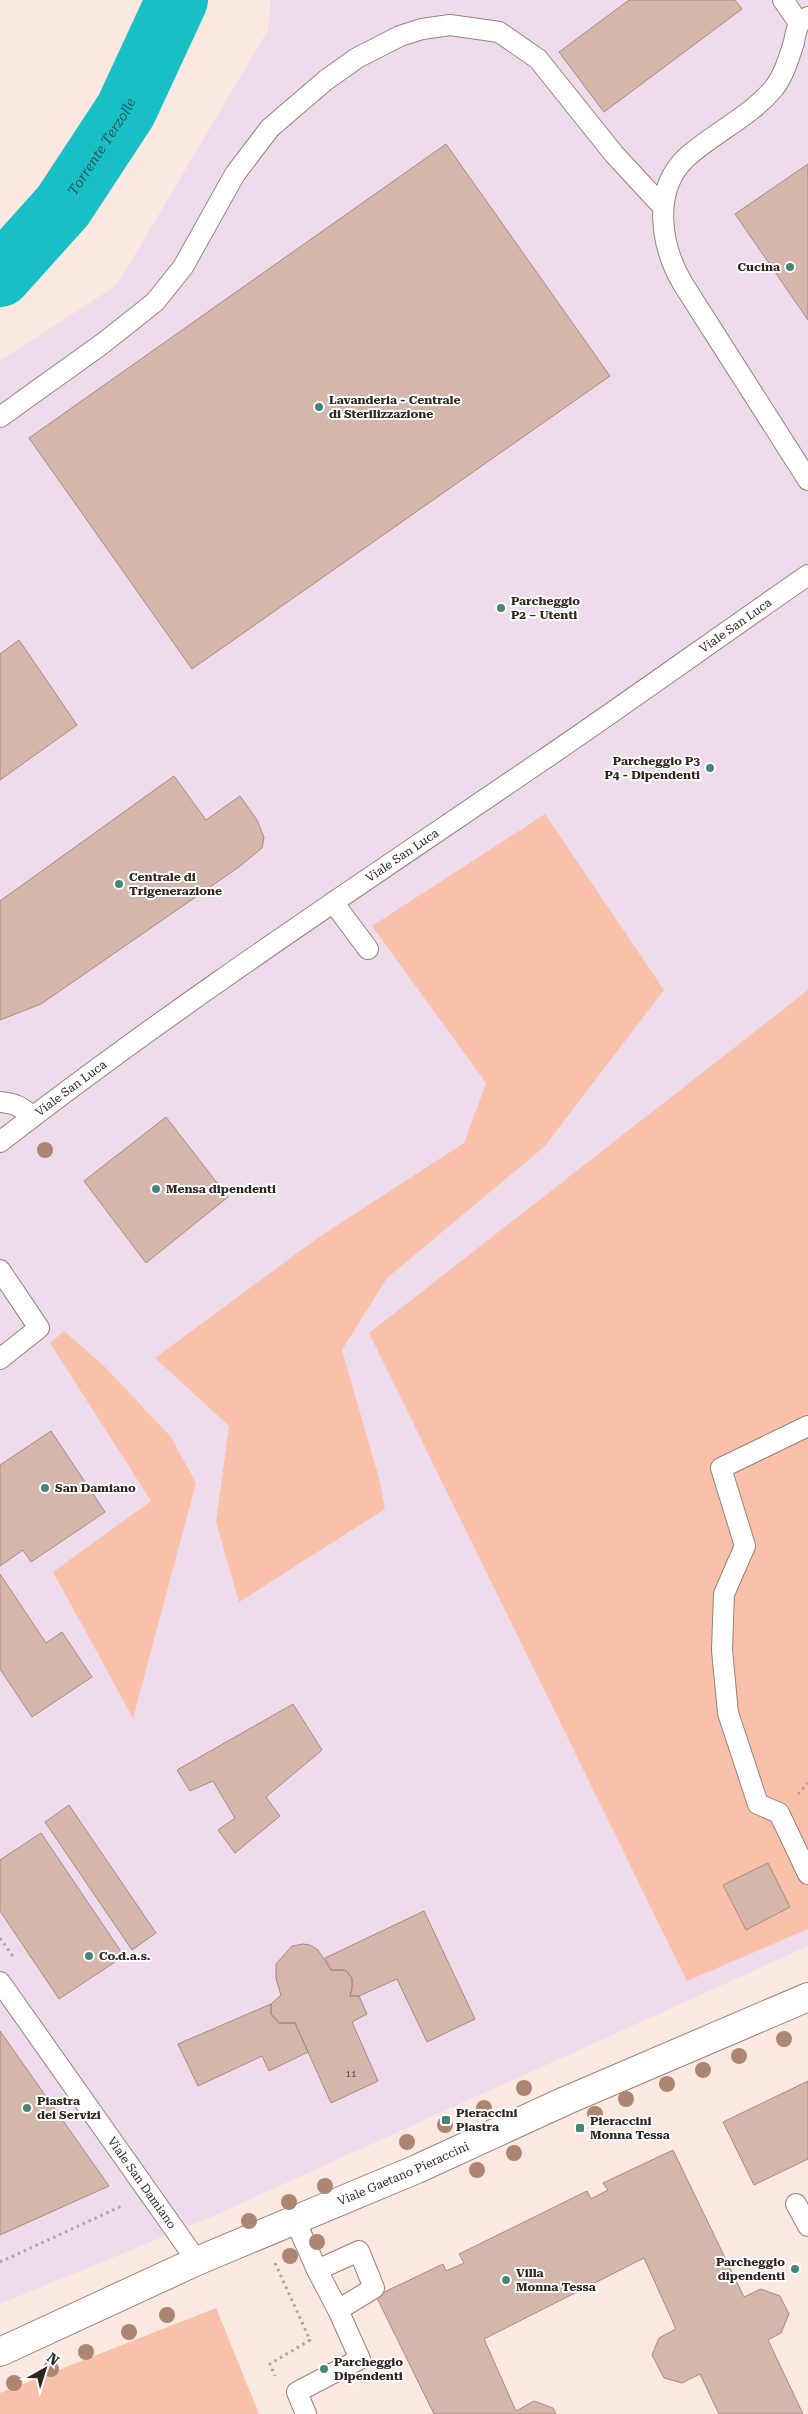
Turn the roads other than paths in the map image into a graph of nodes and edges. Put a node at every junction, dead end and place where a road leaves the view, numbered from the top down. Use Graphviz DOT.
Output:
graph roads {
  1 [pos="783,0"];
  2 [pos="804,20"];
  3 [pos="663,207"];
  4 [pos="0,417"];
  5 [pos="808,480"];
  6 [pos="808,575"];
  7 [pos="333,902"];
  8 [pos="368,949"];
  9 [pos="0,1102"];
  10 [pos="32,1117"];
  11 [pos="0,1142"];
  12 [pos="0,1270"];
  13 [pos="0,1359"];
  14 [pos="808,1426"];
  15 [pos="808,1874"];
  16 [pos="0,1982"];
  17 [pos="808,1998"];
  18 [pos="796,2204"];
  19 [pos="295,2220"];
  20 [pos="808,2226"];
  21 [pos="197,2261"];
  22 [pos="317,2270"];
  23 [pos="338,2310"];
  24 [pos="0,2352"];
  25 [pos="306,2414"];
  1 -- 2 [label="lane"];
  2 -- 3 [label="lane"];
  3 -- 4 [label="lane"];
  3 -- 5 [label="lane"];
  6 -- 7 [label="lane, Viale San Luca"];
  7 -- 8 [label="lane"];
  7 -- 10 [label="lane, Viale San Luca"];
  9 -- 10 [label="lane"];
  10 -- 11 [label="lane, Viale San Luca"];
  12 -- 13 [label="lane"];
  14 -- 15 [label="lane"];
  16 -- 21 [label="lane, Viale San Damiano"];
  17 -- 19 [label="main road, Viale Gaetano Pieraccini"];
  18 -- 20 [label="lane"];
  19 -- 21 [label="main road, Viale Gaetano Pieraccini"];
  19 -- 22 [label="lane"];
  21 -- 24 [label="main road, Viale Gaetano Pieraccini"];
  22 -- 23 [label="lane"];
  22 -- 23 [label="lane"];
  23 -- 25 [label="lane"];
}
